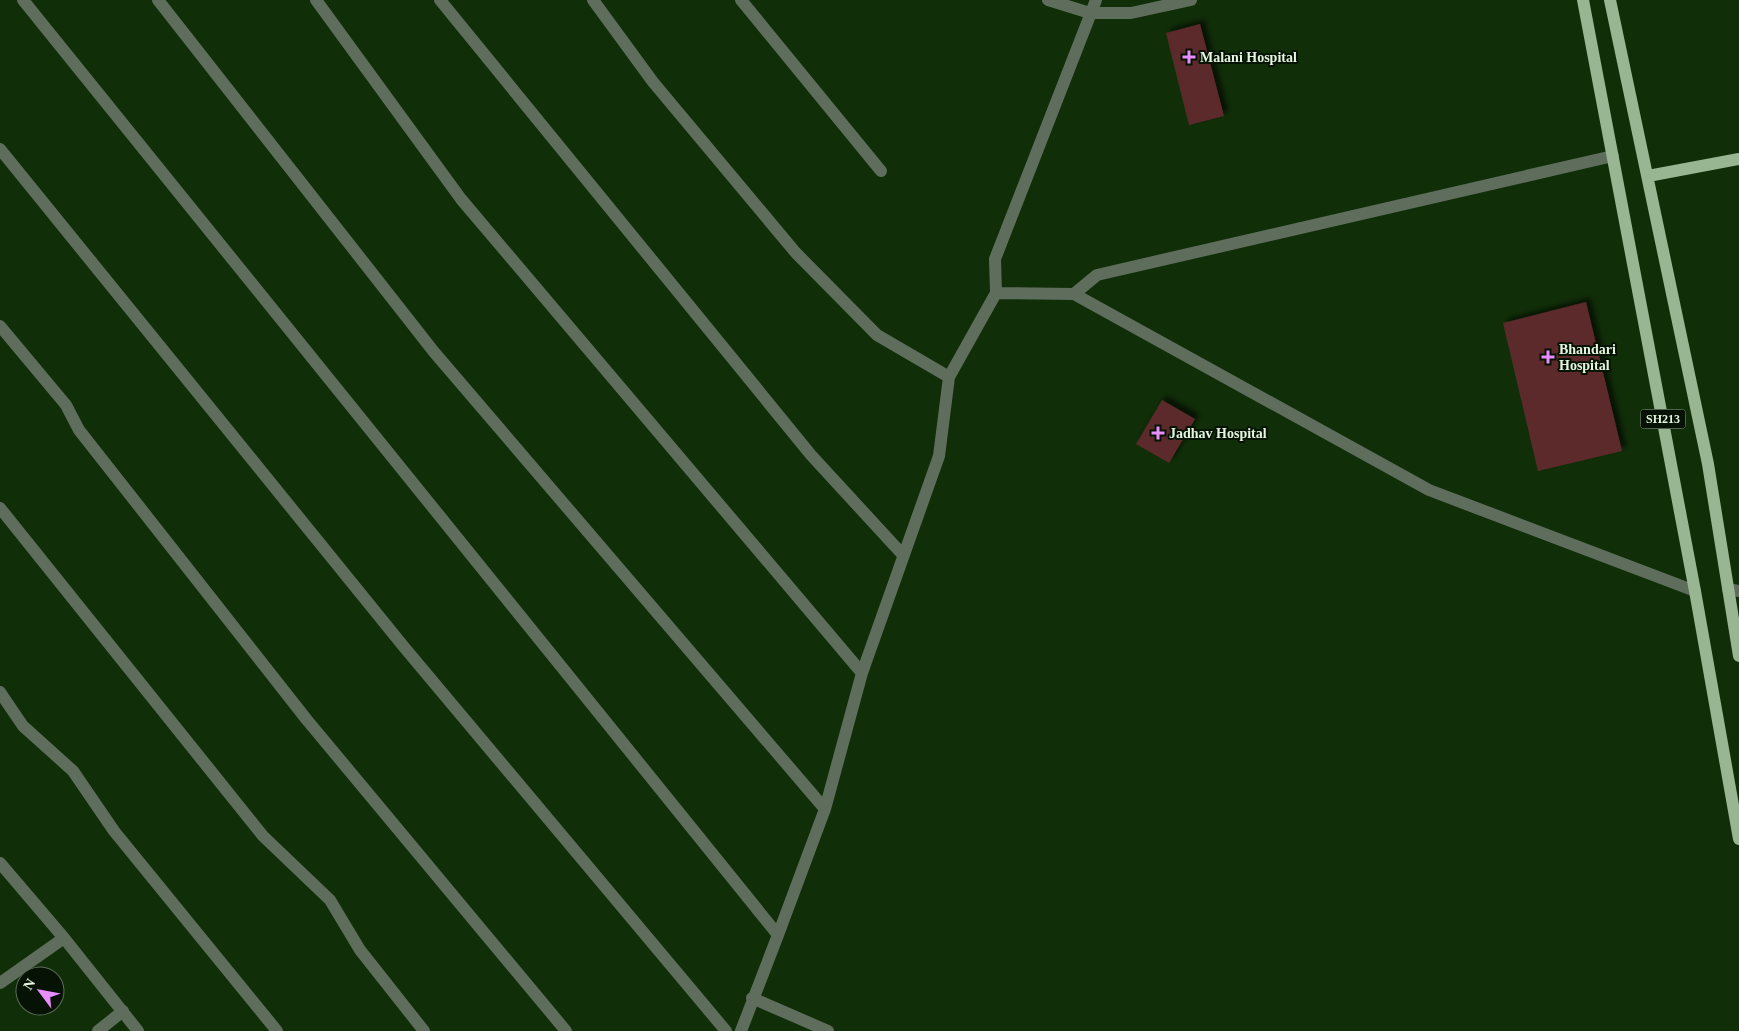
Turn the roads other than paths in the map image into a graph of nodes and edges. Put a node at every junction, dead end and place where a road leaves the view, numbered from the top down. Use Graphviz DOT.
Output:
graph roads {
  1 [pos="23,0"];
  2 [pos="158,0"];
  3 [pos="316,0"];
  4 [pos="440,0"];
  5 [pos="593,0"];
  6 [pos="741,0"];
  7 [pos="1048,0"];
  8 [pos="1096,0"];
  9 [pos="1191,0"];
  10 [pos="1582,0"];
  11 [pos="1610,0"];
  12 [pos="1090,13"];
  13 [pos="0,149"];
  14 [pos="1613,156"];
  15 [pos="1739,159"];
  16 [pos="881,171"];
  17 [pos="1648,176"];
  18 [pos="996,293"];
  19 [pos="1074,294"];
  20 [pos="0,326"];
  21 [pos="949,377"];
  22 [pos="0,508"];
  23 [pos="903,555"];
  24 [pos="1734,590"];
  25 [pos="1695,592"];
  26 [pos="1739,656"];
  27 [pos="862,673"];
  28 [pos="0,692"];
  29 [pos="825,809"];
  30 [pos="1739,839"];
  31 [pos="0,863"];
  32 [pos="778,935"];
  33 [pos="64,938"];
  34 [pos="0,983"];
  35 [pos="752,998"];
  36 [pos="122,1011"];
  37 [pos="98,1031"];
  38 [pos="138,1031"];
  39 [pos="277,1031"];
  40 [pos="424,1031"];
  41 [pos="566,1031"];
  42 [pos="726,1031"];
  43 [pos="741,1031"];
  44 [pos="828,1031"];
  1 -- 32 [label="street"];
  2 -- 29 [label="street"];
  3 -- 27 [label="street"];
  4 -- 23 [label="street"];
  5 -- 21 [label="street"];
  6 -- 16 [label="street"];
  7 -- 12 [label="street"];
  8 -- 12 [label="street"];
  9 -- 12 [label="street"];
  10 -- 14 [label="main road, SH213"];
  11 -- 17 [label="main road, SH213"];
  12 -- 18 [label="street"];
  13 -- 42 [label="street"];
  14 -- 19 [label="street"];
  14 -- 25 [label="main road, SH213"];
  15 -- 17 [label="main road"];
  17 -- 24 [label="main road, SH213"];
  18 -- 19 [label="street"];
  18 -- 21 [label="street"];
  19 -- 25 [label="street"];
  20 -- 41 [label="street"];
  21 -- 23 [label="street"];
  22 -- 40 [label="street"];
  23 -- 27 [label="street"];
  24 -- 26 [label="main road, SH213"];
  25 -- 30 [label="main road, SH213"];
  27 -- 29 [label="street"];
  28 -- 39 [label="street"];
  29 -- 32 [label="street"];
  31 -- 33 [label="street"];
  32 -- 35 [label="street"];
  33 -- 34 [label="street"];
  33 -- 36 [label="street"];
  35 -- 43 [label="street"];
  35 -- 44 [label="street"];
  36 -- 37 [label="street"];
  36 -- 38 [label="street"];
}
